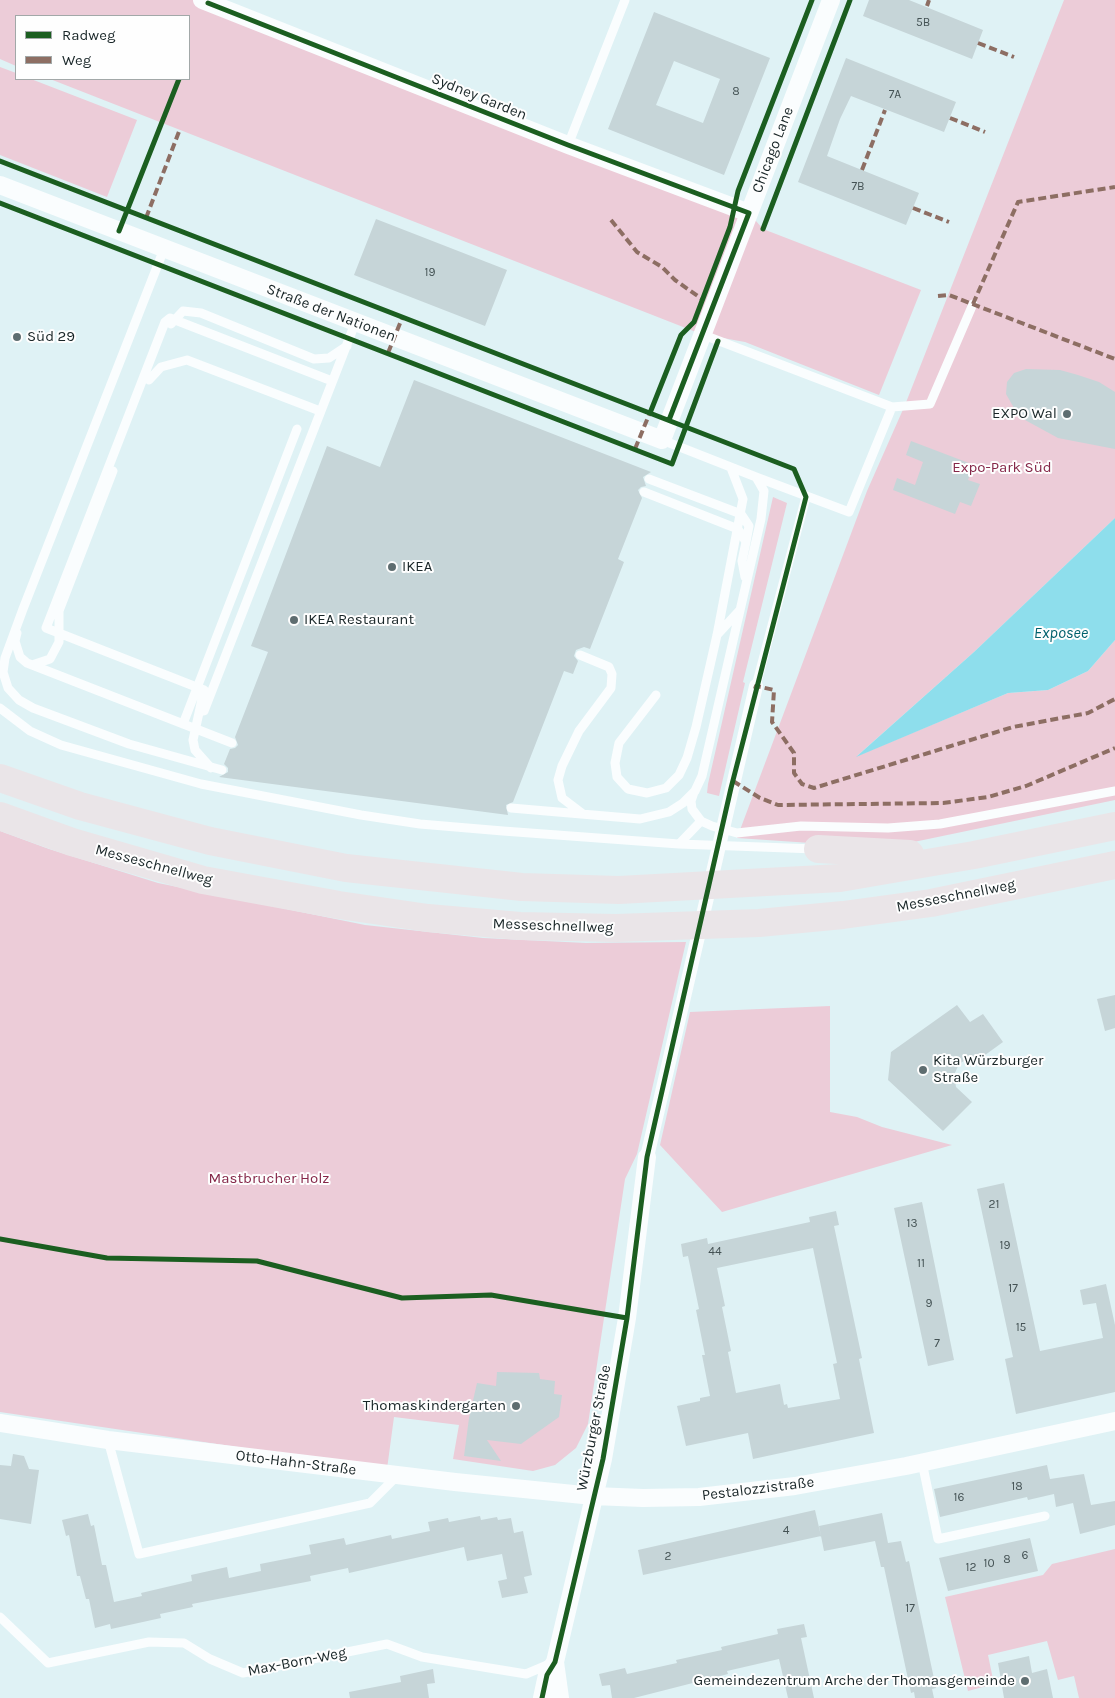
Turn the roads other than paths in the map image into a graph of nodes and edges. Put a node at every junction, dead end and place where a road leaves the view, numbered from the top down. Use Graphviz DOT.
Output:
graph roads {
  1 [pos="202,0"];
  2 [pos="625,0"];
  3 [pos="830,0"];
  4 [pos="568,146"];
  5 [pos="0,185"];
  6 [pos="749,212"];
  7 [pos="164,249"];
  8 [pos="973,304"];
  9 [pos="356,321"];
  10 [pos="701,334"];
  11 [pos="347,346"];
  12 [pos="149,380"];
  13 [pos="332,381"];
  14 [pos="892,407"];
  15 [pos="320,411"];
  16 [pos="297,429"];
  17 [pos="662,440"];
  18 [pos="731,468"];
  19 [pos="756,477"];
  20 [pos="649,480"];
  21 [pos="644,492"];
  22 [pos="806,497"];
  23 [pos="741,514"];
  24 [pos="738,529"];
  25 [pos="746,542"];
  26 [pos="746,583"];
  27 [pos="23,609"];
  28 [pos="740,610"];
  29 [pos="717,635"];
  30 [pos="580,655"];
  31 [pos="32,666"];
  32 [pos="756,686"];
  33 [pos="656,695"];
  34 [pos="0,708"];
  35 [pos="183,724"];
  36 [pos="197,730"];
  37 [pos="232,743"];
  38 [pos="211,768"];
  39 [pos="222,770"];
  40 [pos="0,778"];
  41 [pos="694,791"];
  42 [pos="1115,791"];
  43 [pos="511,808"];
  44 [pos="585,815"];
  45 [pos="0,816"];
  46 [pos="701,821"];
  47 [pos="1115,826"];
  48 [pos="679,844"];
  49 [pos="818,849"];
  50 [pos="974,855"];
  51 [pos="1115,865"];
  52 [pos="647,1157"];
  53 [pos="1115,1421"];
  54 [pos="0,1423"];
  55 [pos="108,1440"];
  56 [pos="922,1462"];
  57 [pos="398,1475"];
  58 [pos="593,1496"];
  59 [pos="1046,1516"];
  60 [pos="0,1617"];
  61 [pos="555,1662"];
  62 [pos="542,1698"];
  63 [pos="560,1698"];
  1 -- 4 [label="street, Sydney Garden"];
  2 -- 4 [label="lane"];
  3 -- 6 [label="street, Chicago Lane"];
  4 -- 6 [label="street, Sydney Garden"];
  5 -- 7 [label="street, Straße der Nationen"];
  6 -- 10 [label="street, Chicago Lane"];
  7 -- 9 [label="street, Straße der Nationen"];
  7 -- 27 [label="lane"];
  8 -- 14 [label="lane"];
  9 -- 11 [label="lane"];
  9 -- 17 [label="street, Straße der Nationen"];
  10 -- 14 [label="lane"];
  10 -- 17 [label="street, Chicago Lane"];
  11 -- 12 [label="lane"];
  11 -- 13 [label="lane"];
  12 -- 15 [label="lane"];
  12 -- 31 [label="lane"];
  13 -- 15 [label="lane"];
  13 -- 38 [label="lane"];
  14 -- 22 [label="lane"];
  15 -- 36 [label="lane"];
  16 -- 35 [label="lane"];
  17 -- 18 [label="lane"];
  18 -- 19 [label="lane"];
  18 -- 23 [label="lane"];
  19 -- 22 [label="lane"];
  19 -- 26 [label="lane"];
  20 -- 23 [label="lane"];
  21 -- 24 [label="lane"];
  22 -- 32 [label="lane"];
  23 -- 24 [label="lane"];
  23 -- 25 [label="lane"];
  24 -- 25 [label="lane"];
  24 -- 29 [label="lane"];
  25 -- 26 [label="lane"];
  26 -- 28 [label="lane"];
  27 -- 31 [label="lane"];
  27 -- 38 [label="lane"];
  28 -- 29 [label="lane"];
  28 -- 41 [label="lane"];
  29 -- 33 [label="lane"];
  30 -- 44 [label="lane"];
  31 -- 35 [label="lane"];
  32 -- 52 [label="street"];
  34 -- 48 [label="lane"];
  35 -- 36 [label="lane"];
  36 -- 37 [label="lane"];
  38 -- 39 [label="lane"];
  40 -- 50 [label="highway"];
  41 -- 44 [label="lane"];
  41 -- 46 [label="lane"];
  42 -- 46 [label="lane"];
  43 -- 44 [label="lane"];
  45 -- 51 [label="highway, Messeschnellweg"];
  46 -- 48 [label="lane"];
  47 -- 50 [label="highway"];
  48 -- 49 [label="lane"];
  49 -- 50 [label="highway"];
  52 -- 58 [label="street, Würzburger Straße"];
  53 -- 56 [label="street, Pestalozzistraße"];
  54 -- 55 [label="street, Otto-Hahn-Straße"];
  55 -- 57 [label="street, Otto-Hahn-Straße"];
  55 -- 57 [label="lane"];
  56 -- 58 [label="street, Pestalozzistraße"];
  56 -- 59 [label="lane"];
  57 -- 58 [label="street, Otto-Hahn-Straße"];
  58 -- 61 [label="street, Würzburger Straße"];
  60 -- 61 [label="lane, Max-Born-Weg"];
  61 -- 62 [label="street, Würzburger Straße"];
  61 -- 63 [label="street, Würzburger Straße"];
}
